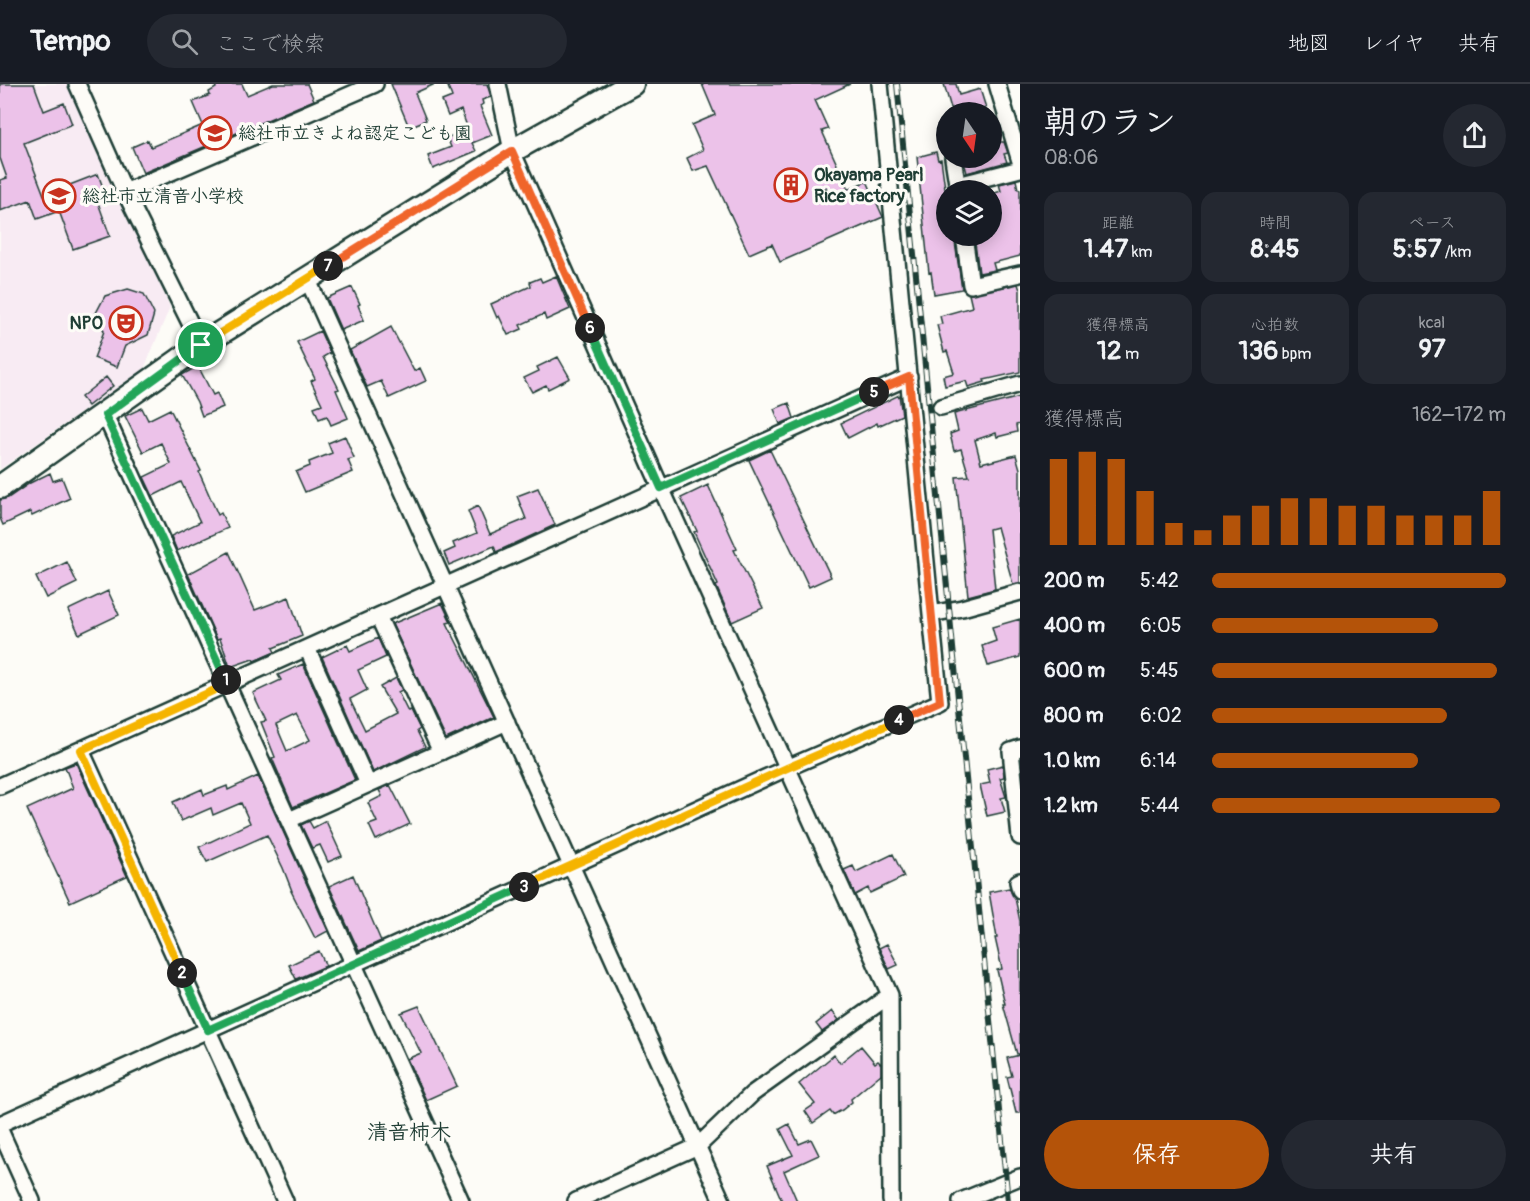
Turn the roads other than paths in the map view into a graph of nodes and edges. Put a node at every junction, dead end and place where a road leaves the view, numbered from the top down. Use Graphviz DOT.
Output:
graph roads {
  1 [pos="77,84"];
  2 [pos="375,84"];
  3 [pos="498,84"];
  4 [pos="632,84"];
  5 [pos="880,84"];
  6 [pos="997,84"];
  7 [pos="1016,133"];
  8 [pos="512,151"];
  9 [pos="1020,161"];
  10 [pos="1020,169"];
  11 [pos="984,180"];
  12 [pos="125,192"];
  13 [pos="965,246"];
  14 [pos="1020,274"];
  15 [pos="307,279"];
  16 [pos="201,345"];
  17 [pos="909,377"];
  18 [pos="1020,384"];
  19 [pos="941,407"];
  20 [pos="105,415"];
  21 [pos="0,487"];
  22 [pos="661,488"];
  23 [pos="444,586"];
  24 [pos="1020,592"];
  25 [pos="931,614"];
  26 [pos="378,616"];
  27 [pos="307,648"];
  28 [pos="228,684"];
  29 [pos="507,722"];
  30 [pos="1020,748"];
  31 [pos="81,750"];
  32 [pos="441,752"];
  33 [pos="787,768"];
  34 [pos="368,784"];
  35 [pos="0,786"];
  36 [pos="1019,814"];
  37 [pos="289,820"];
  38 [pos="1020,837"];
  39 [pos="571,866"];
  40 [pos="1020,881"];
  41 [pos="1020,890"];
  42 [pos="354,964"];
  43 [pos="890,995"];
  44 [pos="208,1030"];
  45 [pos="0,1124"];
  46 [pos="0,1130"];
  47 [pos="698,1146"];
  48 [pos="1020,1178"];
  49 [pos="32,1201"];
  50 [pos="285,1201"];
  51 [pos="461,1201"];
  52 [pos="576,1201"];
  53 [pos="722,1201"];
  54 [pos="891,1201"];
  55 [pos="961,1201"];
  1 -- 12 [label="street"];
  2 -- 12 [label="street"];
  3 -- 8 [label="street"];
  4 -- 8 [label="main road"];
  5 -- 17 [label="street"];
  6 -- 7 [label="street"];
  7 -- 9 [label="street"];
  8 -- 15 [label="main road"];
  8 -- 22 [label="street"];
  10 -- 11 [label="street"];
  12 -- 16 [label="street"];
  13 -- 14 [label="street"];
  15 -- 16 [label="main road"];
  15 -- 23 [label="street"];
  16 -- 20 [label="main road"];
  17 -- 22 [label="street"];
  17 -- 25 [label="street"];
  18 -- 19 [label="street"];
  20 -- 21 [label="main road"];
  20 -- 28 [label="street"];
  22 -- 23 [label="street"];
  22 -- 33 [label="street"];
  23 -- 26 [label="street"];
  23 -- 29 [label="street"];
  24 -- 25 [label="street"];
  25 -- 33 [label="street"];
  26 -- 27 [label="street"];
  26 -- 32 [label="street"];
  27 -- 28 [label="street"];
  27 -- 34 [label="street"];
  28 -- 31 [label="street"];
  28 -- 37 [label="street"];
  29 -- 32 [label="street"];
  29 -- 39 [label="street"];
  30 -- 36 [label="street"];
  31 -- 35 [label="street"];
  31 -- 44 [label="street"];
  32 -- 34 [label="street"];
  33 -- 39 [label="street"];
  33 -- 43 [label="street"];
  34 -- 37 [label="street"];
  36 -- 38 [label="street"];
  37 -- 42 [label="street"];
  39 -- 42 [label="street"];
  39 -- 47 [label="street"];
  40 -- 41 [label="street"];
  42 -- 44 [label="street"];
  42 -- 51 [label="street"];
  43 -- 47 [label="street"];
  43 -- 54 [label="street"];
  44 -- 45 [label="street"];
  44 -- 50 [label="street"];
  46 -- 49 [label="street"];
  47 -- 52 [label="street"];
  47 -- 53 [label="street"];
  48 -- 55 [label="street"];
}
